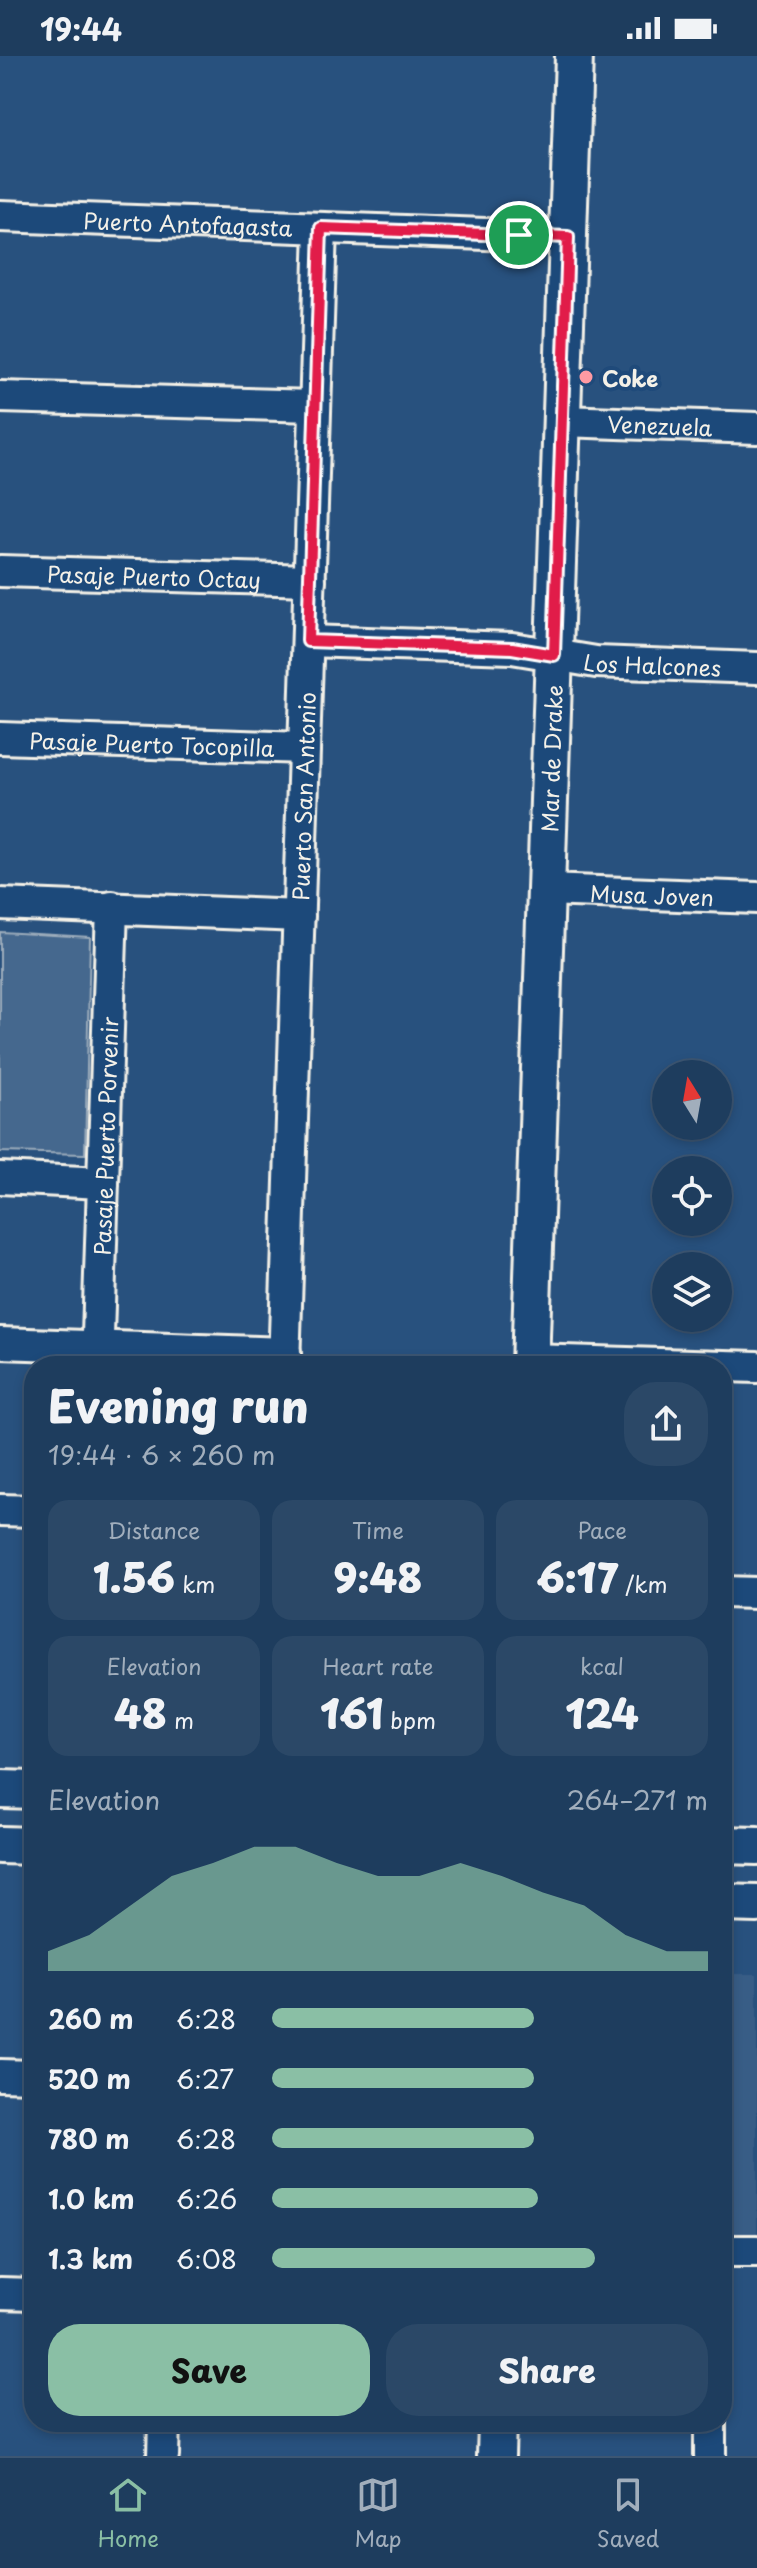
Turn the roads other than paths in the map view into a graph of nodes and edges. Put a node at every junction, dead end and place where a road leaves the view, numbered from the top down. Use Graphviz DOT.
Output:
graph roads {
  1 [pos="574,56"];
  2 [pos="0,216"];
  3 [pos="321,228"];
  4 [pos="568,237"];
  5 [pos="0,397"];
  6 [pos="315,406"];
  7 [pos="562,421"];
  8 [pos="757,428"];
  9 [pos="0,571"];
  10 [pos="310,580"];
  11 [pos="308,641"];
  12 [pos="554,655"];
  13 [pos="757,668"];
  14 [pos="0,738"];
  15 [pos="304,748"];
  16 [pos="546,890"];
  17 [pos="757,898"];
  18 [pos="0,904"];
  19 [pos="112,907"];
  20 [pos="299,916"];
  21 [pos="0,1178"];
  22 [pos="103,1183"];
  23 [pos="0,1343"];
  24 [pos="97,1356"];
  25 [pos="285,1356"];
  26 [pos="530,1356"];
  27 [pos="732,1367"];
  28 [pos="757,1367"];
  29 [pos="0,1510"];
  30 [pos="24,1511"];
  31 [pos="732,1592"];
  32 [pos="757,1593"];
  33 [pos="0,1789"];
  34 [pos="24,1790"];
  35 [pos="0,1845"];
  36 [pos="732,1845"];
  37 [pos="24,1846"];
  38 [pos="757,1846"];
  39 [pos="732,1903"];
  40 [pos="757,1904"];
  41 [pos="0,2075"];
  42 [pos="24,2076"];
  43 [pos="732,2251"];
  44 [pos="757,2251"];
  45 [pos="0,2293"];
  46 [pos="24,2294"];
  47 [pos="164,2432"];
  48 [pos="497,2432"];
  49 [pos="710,2432"];
  50 [pos="163,2456"];
  51 [pos="496,2456"];
  52 [pos="710,2456"];
  1 -- 4 [label="street, Mar de Drake"];
  2 -- 3 [label="street, Puerto Antofagasta"];
  3 -- 4 [label="street, Puerto Antofagasta"];
  3 -- 6 [label="street, Puerto San Antonio"];
  4 -- 7 [label="street, Mar de Drake"];
  5 -- 6 [label="street"];
  6 -- 10 [label="street, Puerto San Antonio"];
  7 -- 8 [label="street, Venezuela"];
  7 -- 12 [label="street, Mar de Drake"];
  9 -- 10 [label="street, Pasaje Puerto Octay"];
  10 -- 11 [label="street, Puerto San Antonio"];
  11 -- 12 [label="street, Los Halcones"];
  11 -- 15 [label="street, Puerto San Antonio"];
  12 -- 13 [label="street, Los Halcones"];
  12 -- 16 [label="street, Mar de Drake"];
  14 -- 15 [label="street, Pasaje Puerto Tocopilla"];
  15 -- 20 [label="street, Puerto San Antonio"];
  16 -- 17 [label="street, Musa Joven"];
  16 -- 26 [label="street, Mar de Drake"];
  18 -- 19 [label="street"];
  19 -- 20 [label="street"];
  19 -- 22 [label="street, Pasaje Puerto Porvenir"];
  20 -- 25 [label="street, Puerto San Antonio"];
  21 -- 22 [label="street"];
  22 -- 24 [label="street, Pasaje Puerto Porvenir"];
  23 -- 24 [label="street"];
  27 -- 28 [label="street"];
  29 -- 30 [label="street"];
  31 -- 32 [label="street"];
  33 -- 34 [label="street"];
  35 -- 37 [label="street"];
  36 -- 38 [label="street"];
  39 -- 40 [label="street"];
  41 -- 42 [label="street"];
  43 -- 44 [label="street"];
  45 -- 46 [label="street"];
  47 -- 50 [label="street"];
  48 -- 51 [label="street"];
  49 -- 52 [label="street"];
}
